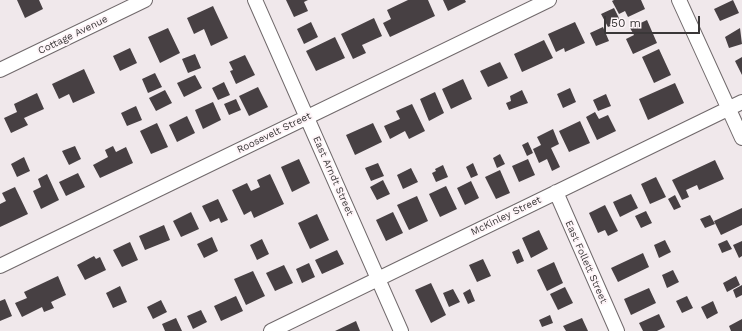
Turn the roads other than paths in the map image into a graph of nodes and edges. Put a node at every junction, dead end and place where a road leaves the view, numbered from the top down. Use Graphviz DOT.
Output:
graph roads {
  1 [pos="145,0"];
  2 [pos="255,0"];
  3 [pos="549,0"];
  4 [pos="679,0"];
  5 [pos="0,70"];
  6 [pos="742,102"];
  7 [pos="729,109"];
  8 [pos="307,117"];
  9 [pos="742,138"];
  10 [pos="556,192"];
  11 [pos="0,266"];
  12 [pos="378,279"];
  13 [pos="271,331"];
  14 [pos="401,331"];
  15 [pos="617,331"];
  1 -- 5 [label="street, Cottage Avenue"];
  2 -- 8 [label="street, East Arndt Street"];
  3 -- 8 [label="street, Roosevelt Street"];
  4 -- 7 [label="street"];
  6 -- 7 [label="street, McKinley Street"];
  7 -- 9 [label="street"];
  7 -- 10 [label="street, McKinley Street"];
  8 -- 11 [label="street, Roosevelt Street"];
  8 -- 12 [label="street, East Arndt Street"];
  10 -- 12 [label="street, McKinley Street"];
  10 -- 15 [label="street, East Follett Street"];
  12 -- 13 [label="street, McKinley Street"];
  12 -- 14 [label="street, East Arndt Street"];
}
